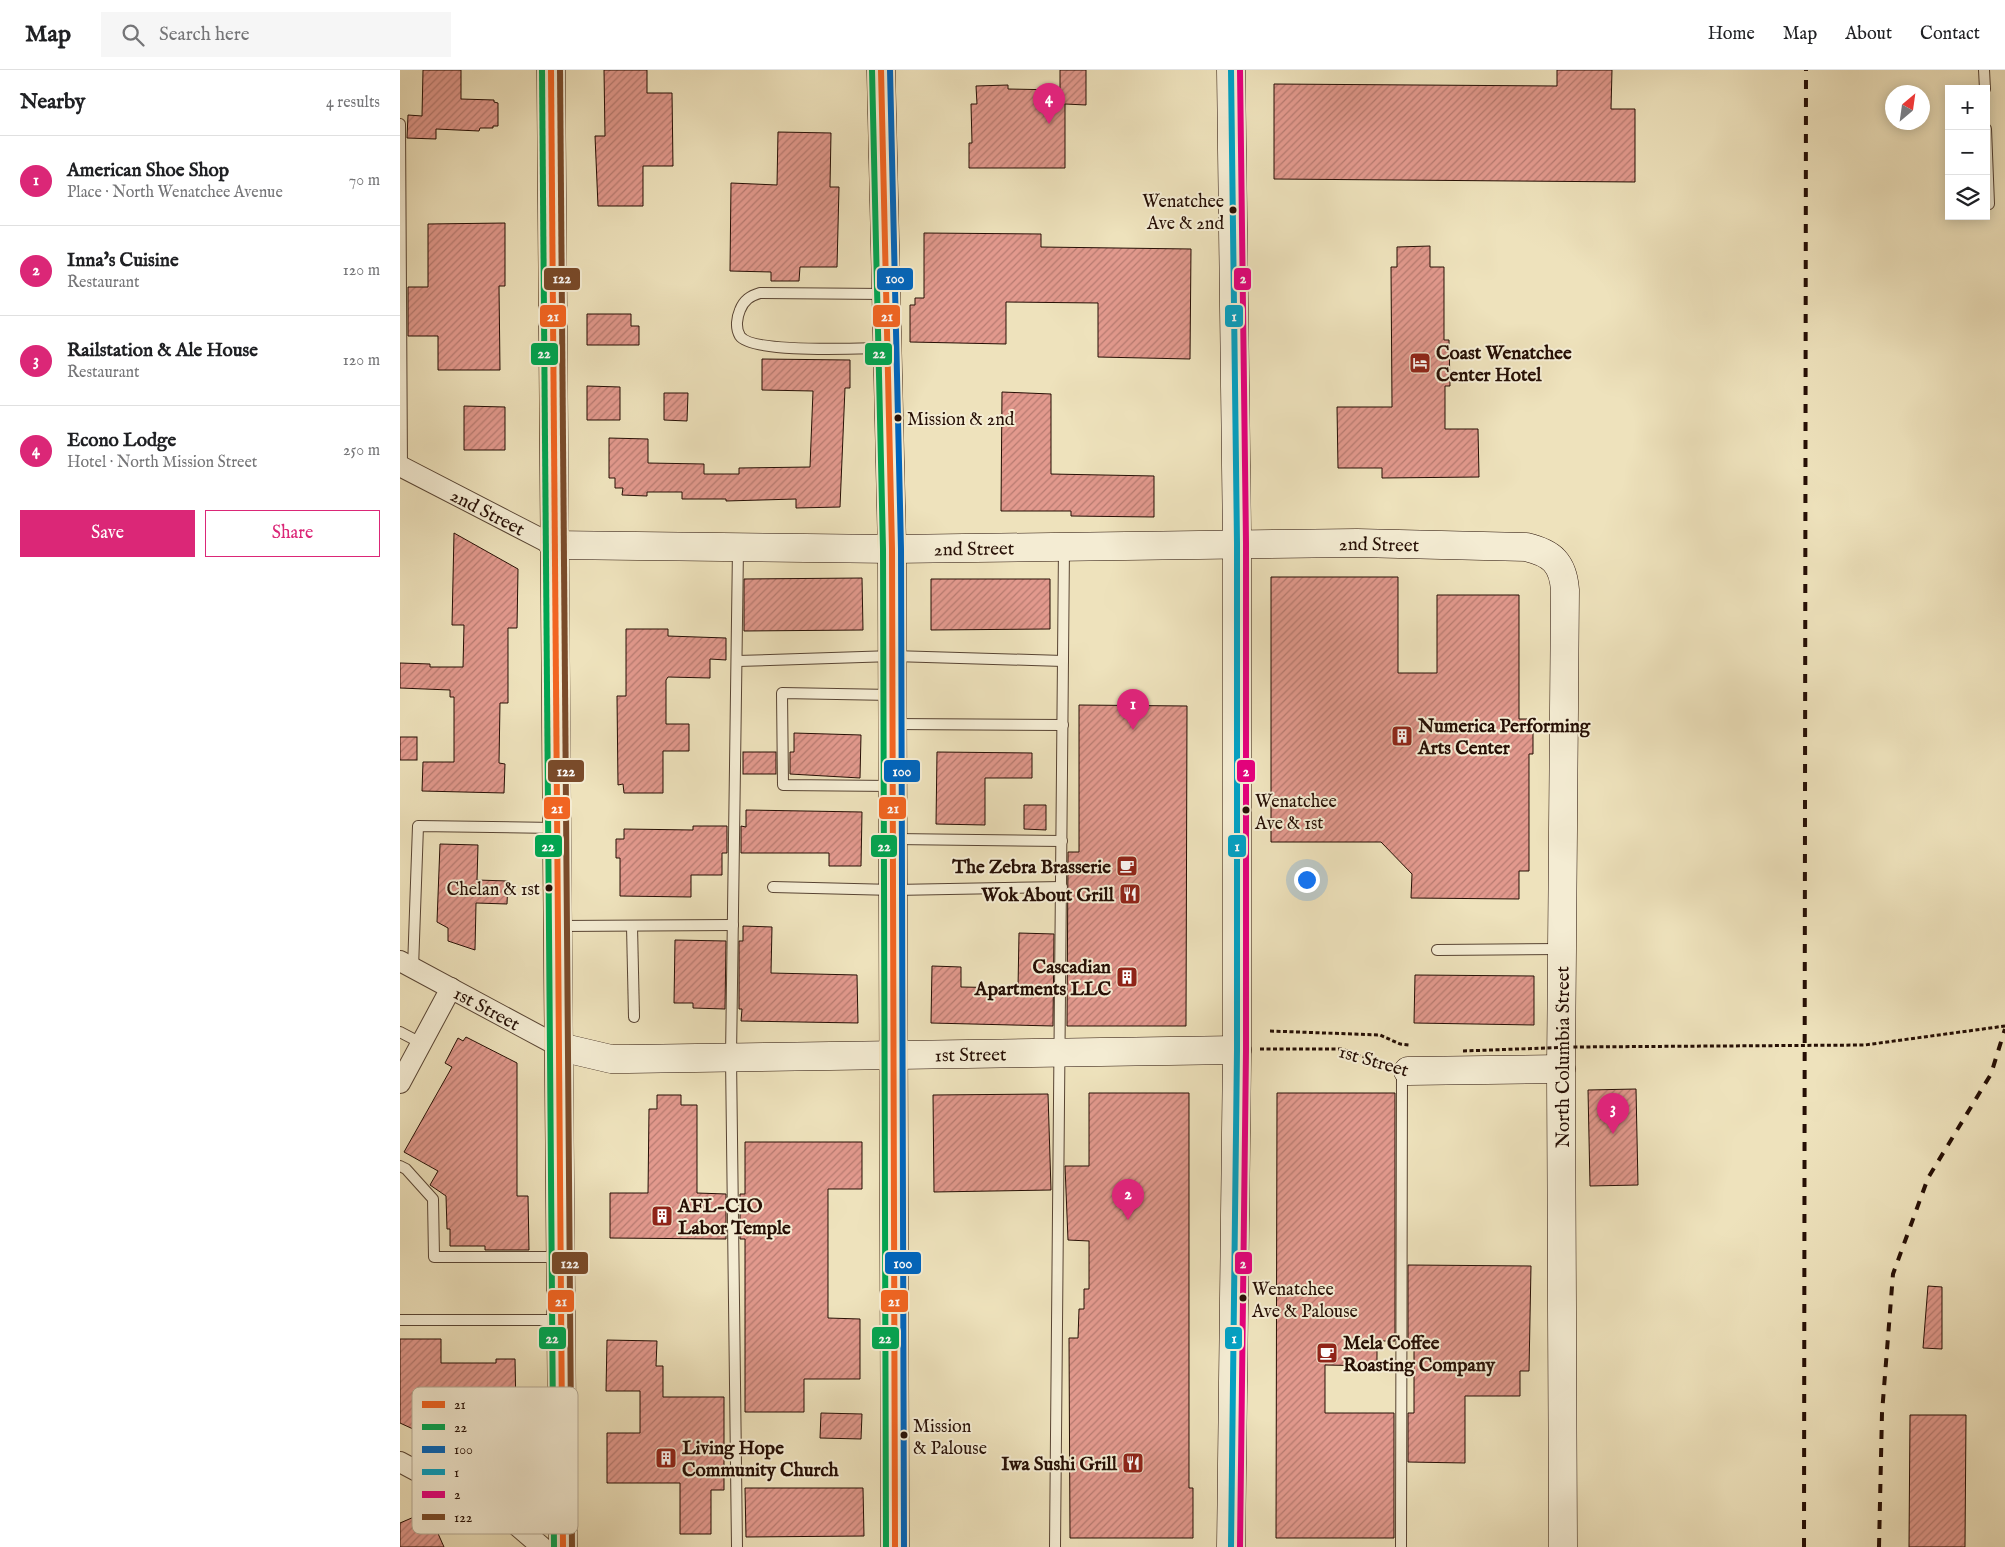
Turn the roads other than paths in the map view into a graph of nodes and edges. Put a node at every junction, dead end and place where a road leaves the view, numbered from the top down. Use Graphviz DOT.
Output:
graph roads {
  1 [pos="551,70"];
  2 [pos="881,70"];
  3 [pos="1231,70"];
  4 [pos="1984,70"];
  5 [pos="1985,85"];
  6 [pos="400,124"];
  7 [pos="886,294"];
  8 [pos="888,348"];
  9 [pos="401,469"];
  10 [pos="1237,543"];
  11 [pos="553,545"];
  12 [pos="1064,546"];
  13 [pos="738,548"];
  14 [pos="892,549"];
  15 [pos="1561,567"];
  16 [pos="893,656"];
  17 [pos="737,661"];
  18 [pos="1063,661"];
  19 [pos="893,695"];
  20 [pos="893,724"];
  21 [pos="1063,725"];
  22 [pos="893,786"];
  23 [pos="557,828"];
  24 [pos="894,839"];
  25 [pos="1062,841"];
  26 [pos="773,887"];
  27 [pos="1062,887"];
  28 [pos="894,890"];
  29 [pos="732,925"];
  30 [pos="558,926"];
  31 [pos="632,926"];
  32 [pos="1562,949"];
  33 [pos="1437,950"];
  34 [pos="406,964"];
  35 [pos="451,988"];
  36 [pos="634,1017"];
  37 [pos="400,1032"];
  38 [pos="421,1043"];
  39 [pos="560,1047"];
  40 [pos="1237,1050"];
  41 [pos="1061,1053"];
  42 [pos="894,1055"];
  43 [pos="730,1058"];
  44 [pos="1561,1069"];
  45 [pos="1405,1070"];
  46 [pos="400,1083"];
  47 [pos="400,1166"];
  48 [pos="561,1257"];
  49 [pos="400,1320"];
  50 [pos="562,1320"];
  51 [pos="562,1387"];
  52 [pos="527,1534"];
  53 [pos="563,1534"];
  54 [pos="542,1547"];
  55 [pos="563,1547"];
  56 [pos="737,1547"];
  57 [pos="895,1547"];
  58 [pos="1056,1547"];
  59 [pos="1231,1547"];
  60 [pos="1401,1547"];
  61 [pos="1563,1547"];
  1 -- 11 [label="main road"];
  2 -- 7 [label="main road"];
  3 -- 10 [label="street"];
  4 -- 5 [label="lane"];
  6 -- 9 [label="lane"];
  7 -- 8 [label="main road"];
  7 -- 8 [label="lane"];
  8 -- 14 [label="main road"];
  9 -- 11 [label="street, 2nd Street"];
  10 -- 12 [label="street, 2nd Street"];
  10 -- 15 [label="street, 2nd Street"];
  10 -- 40 [label="street"];
  11 -- 13 [label="street, 2nd Street"];
  11 -- 23 [label="main road"];
  12 -- 14 [label="street, 2nd Street"];
  12 -- 18 [label="lane"];
  13 -- 14 [label="street, 2nd Street"];
  13 -- 17 [label="lane"];
  14 -- 16 [label="main road"];
  15 -- 32 [label="street, North Columbia Street"];
  16 -- 17 [label="lane"];
  16 -- 18 [label="lane"];
  16 -- 19 [label="main road"];
  17 -- 29 [label="lane"];
  18 -- 21 [label="lane"];
  19 -- 20 [label="main road"];
  19 -- 22 [label="lane"];
  20 -- 21 [label="lane"];
  20 -- 22 [label="main road"];
  21 -- 25 [label="lane"];
  22 -- 24 [label="main road"];
  23 -- 30 [label="main road"];
  23 -- 34 [label="lane"];
  24 -- 25 [label="lane"];
  24 -- 28 [label="main road"];
  25 -- 27 [label="lane"];
  26 -- 28 [label="lane"];
  27 -- 28 [label="lane"];
  27 -- 41 [label="lane"];
  28 -- 42 [label="main road"];
  29 -- 31 [label="lane"];
  29 -- 43 [label="lane"];
  30 -- 31 [label="lane"];
  30 -- 39 [label="main road"];
  31 -- 36 [label="lane"];
  32 -- 33 [label="lane"];
  32 -- 44 [label="street, North Columbia Street"];
  34 -- 35 [label="street, 1st Street"];
  35 -- 38 [label="street"];
  35 -- 39 [label="street, 1st Street"];
  37 -- 38 [label="lane"];
  38 -- 46 [label="street"];
  39 -- 43 [label="street, 1st Street"];
  39 -- 48 [label="main road"];
  40 -- 41 [label="street, 1st Street"];
  40 -- 59 [label="street"];
  41 -- 42 [label="street, 1st Street"];
  41 -- 58 [label="lane"];
  42 -- 43 [label="street, 1st Street"];
  42 -- 57 [label="main road"];
  43 -- 56 [label="lane"];
  44 -- 45 [label="street, 1st Street"];
  44 -- 61 [label="street, North Columbia Street"];
  45 -- 60 [label="lane"];
  47 -- 48 [label="lane"];
  48 -- 50 [label="main road"];
  49 -- 50 [label="lane"];
  50 -- 51 [label="main road"];
  52 -- 54 [label="street"];
  53 -- 55 [label="main road"];
}
